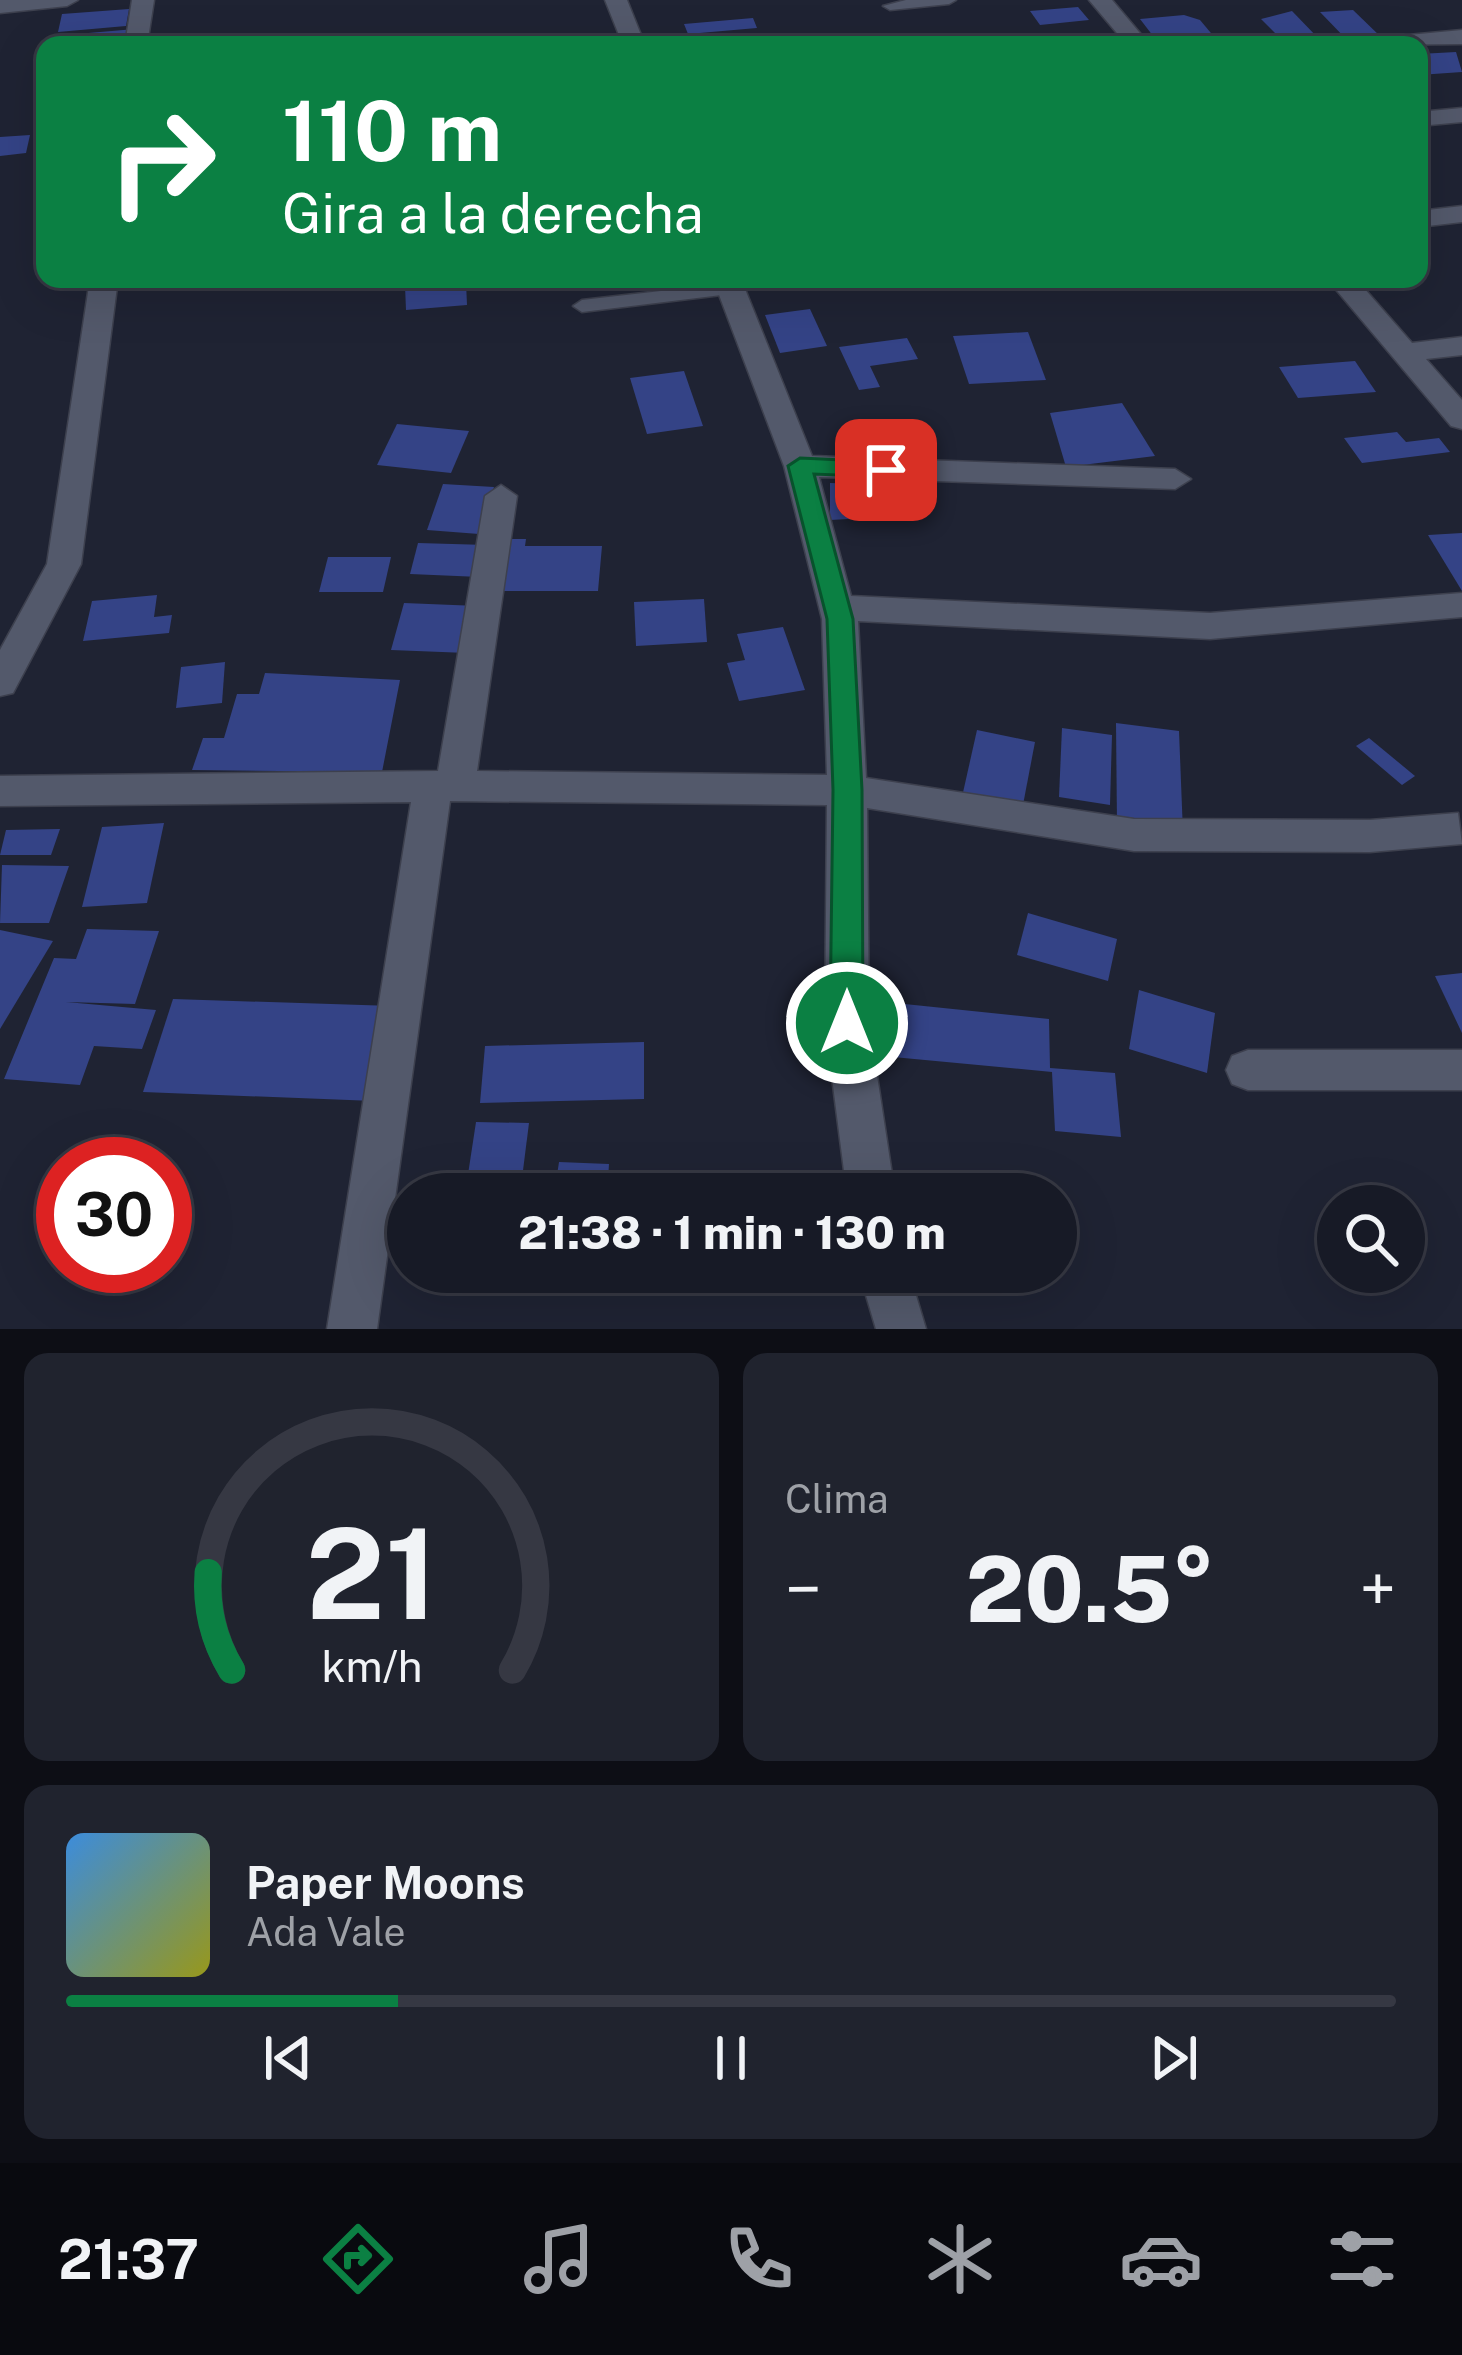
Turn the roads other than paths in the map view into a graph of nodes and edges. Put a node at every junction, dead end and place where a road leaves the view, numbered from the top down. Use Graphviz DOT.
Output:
graph roads {
  1 [pos="67,0"];
  2 [pos="142,0"];
  3 [pos="616,0"];
  4 [pos="949,0"];
  5 [pos="1100,0"];
  6 [pos="0,6"];
  7 [pos="890,6"];
  8 [pos="137,36"];
  9 [pos="630,36"];
  10 [pos="1131,36"];
  11 [pos="1462,37"];
  12 [pos="1428,40"];
  13 [pos="1462,115"];
  14 [pos="1428,118"];
  15 [pos="1462,214"];
  16 [pos="1428,218"];
  17 [pos="103,288"];
  18 [pos="702,288"];
  19 [pos="731,288"];
  20 [pos="1349,288"];
  21 [pos="582,306"];
  22 [pos="1462,346"];
  23 [pos="1405,352"];
  24 [pos="1462,419"];
  25 [pos="800,466"];
  26 [pos="1175,479"];
  27 [pos="501,496"];
  28 [pos="1462,605"];
  29 [pos="837,608"];
  30 [pos="0,683"];
  31 [pos="444,786"];
  32 [pos="847,790"];
  33 [pos="0,791"];
  34 [pos="1458,829"];
  35 [pos="1248,1070"];
  36 [pos="1462,1070"];
  37 [pos="868,1173"];
  38 [pos="890,1293"];
  39 [pos="352,1329"];
  40 [pos="901,1329"];
  1 -- 6 [label="street"];
  2 -- 8 [label="street"];
  3 -- 9 [label="street"];
  4 -- 7 [label="lane"];
  5 -- 10 [label="street"];
  11 -- 12 [label="street"];
  13 -- 14 [label="street"];
  15 -- 16 [label="street"];
  17 -- 30 [label="street"];
  18 -- 21 [label="lane"];
  19 -- 25 [label="street"];
  20 -- 23 [label="street"];
  22 -- 23 [label="street"];
  23 -- 24 [label="street"];
  25 -- 26 [label="street"];
  25 -- 29 [label="street"];
  27 -- 31 [label="street"];
  28 -- 29 [label="street"];
  29 -- 32 [label="street"];
  31 -- 32 [label="street"];
  31 -- 33 [label="street"];
  31 -- 39 [label="street"];
  32 -- 34 [label="street"];
  32 -- 37 [label="street"];
  35 -- 36 [label="street"];
  38 -- 40 [label="street"];
}
